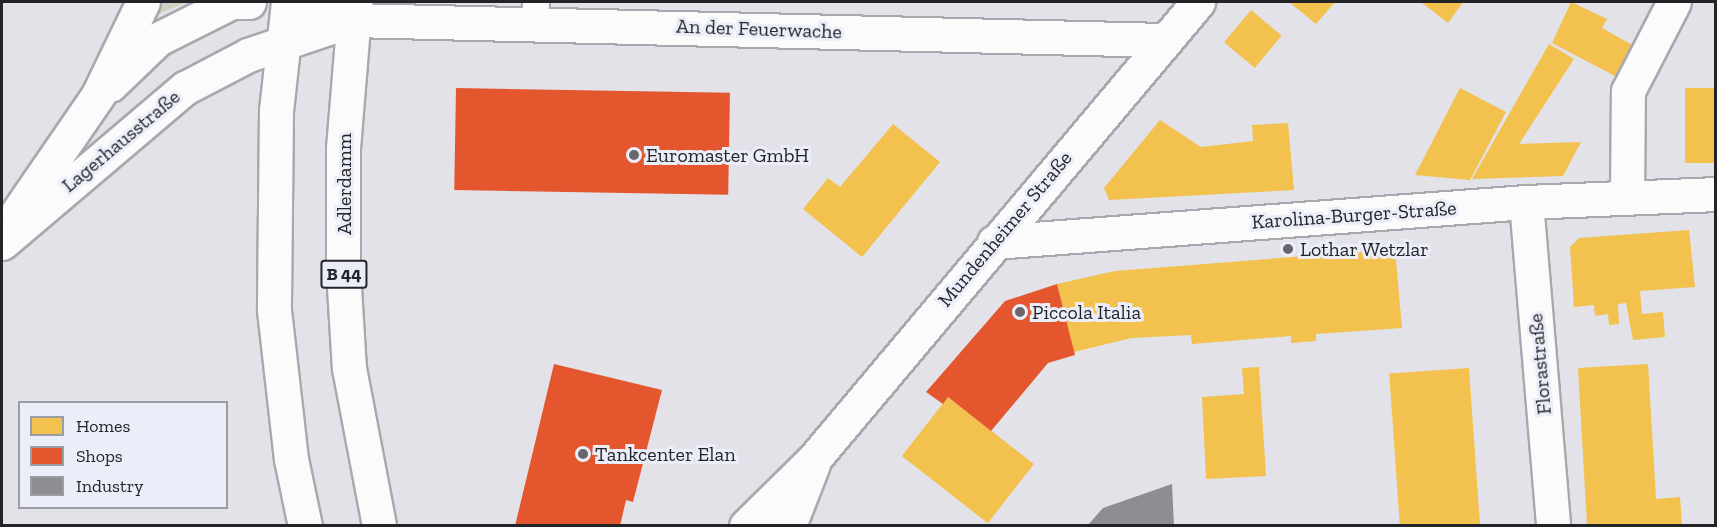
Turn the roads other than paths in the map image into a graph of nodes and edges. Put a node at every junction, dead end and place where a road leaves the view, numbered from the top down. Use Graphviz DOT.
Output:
graph roads {
  1 [pos="144,2"];
  2 [pos="249,2"];
  3 [pos="288,2"];
  4 [pos="297,2"];
  5 [pos="1198,2"];
  6 [pos="1674,2"];
  7 [pos="354,11"];
  8 [pos="536,12"];
  9 [pos="1166,40"];
  10 [pos="282,42"];
  11 [pos="98,95"];
  12 [pos="1716,194"];
  13 [pos="1627,198"];
  14 [pos="1526,202"];
  15 [pos="2,235"];
  16 [pos="994,242"];
  17 [pos="2,243"];
  18 [pos="291,459"];
  19 [pos="814,459"];
  20 [pos="289,525"];
  21 [pos="305,525"];
  22 [pos="379,525"];
  23 [pos="746,525"];
  24 [pos="789,525"];
  25 [pos="1553,525"];
  1 -- 11 [label="street"];
  2 -- 11 [label="street"];
  3 -- 10 [label="street"];
  4 -- 7 [label="street"];
  5 -- 9 [label="street, Mundenheimer Straße"];
  6 -- 13 [label="street"];
  7 -- 8 [label="street, An der Feuerwache"];
  7 -- 10 [label="street, Lagerhausstraße"];
  7 -- 22 [label="street, Adlerdamm / B 44"];
  8 -- 9 [label="street, An der Feuerwache"];
  9 -- 16 [label="street, Mundenheimer Straße"];
  10 -- 17 [label="street, Lagerhausstraße"];
  10 -- 18 [label="street"];
  11 -- 15 [label="street"];
  12 -- 13 [label="street, Karolina-Burger-Straße"];
  13 -- 14 [label="street, Karolina-Burger-Straße"];
  14 -- 16 [label="street, Karolina-Burger-Straße"];
  14 -- 25 [label="street, Florastraße"];
  16 -- 19 [label="street, Mundenheimer Straße"];
  18 -- 20 [label="street"];
  18 -- 21 [label="street"];
  19 -- 23 [label="street, Mundenheimer Straße"];
  19 -- 24 [label="street, Mundenheimer Straße"];
}
